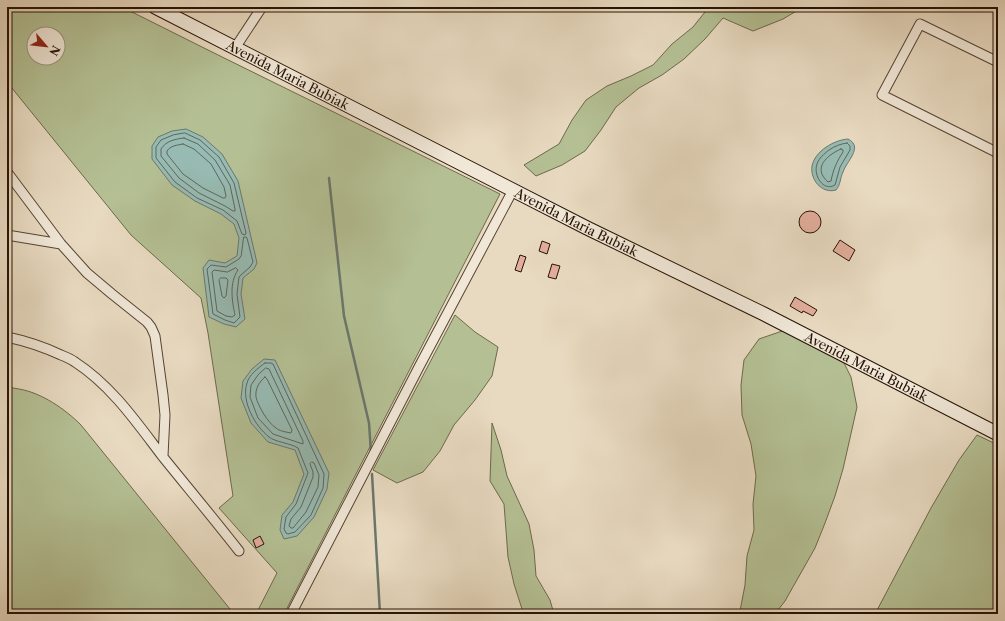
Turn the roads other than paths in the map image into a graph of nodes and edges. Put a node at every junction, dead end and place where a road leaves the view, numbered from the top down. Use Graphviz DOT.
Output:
graph roads {
  1 [pos="155,7"];
  2 [pos="262,7"];
  3 [pos="235,48"];
  4 [pos="998,62"];
  5 [pos="998,153"];
  6 [pos="7,172"];
  7 [pos="513,190"];
  8 [pos="7,235"];
  9 [pos="61,244"];
  10 [pos="7,337"];
  11 [pos="998,434"];
  12 [pos="163,456"];
  13 [pos="239,551"];
  14 [pos="291,614"];
  1 -- 3 [label="street, Avenida Maria Bubiak"];
  2 -- 3 [label="street"];
  3 -- 7 [label="street, Avenida Maria Bubiak"];
  4 -- 5 [label="street"];
  6 -- 9 [label="street"];
  7 -- 11 [label="street, Avenida Maria Bubiak"];
  7 -- 14 [label="street"];
  8 -- 9 [label="street"];
  9 -- 12 [label="street"];
  10 -- 12 [label="street"];
  12 -- 13 [label="street"];
}
